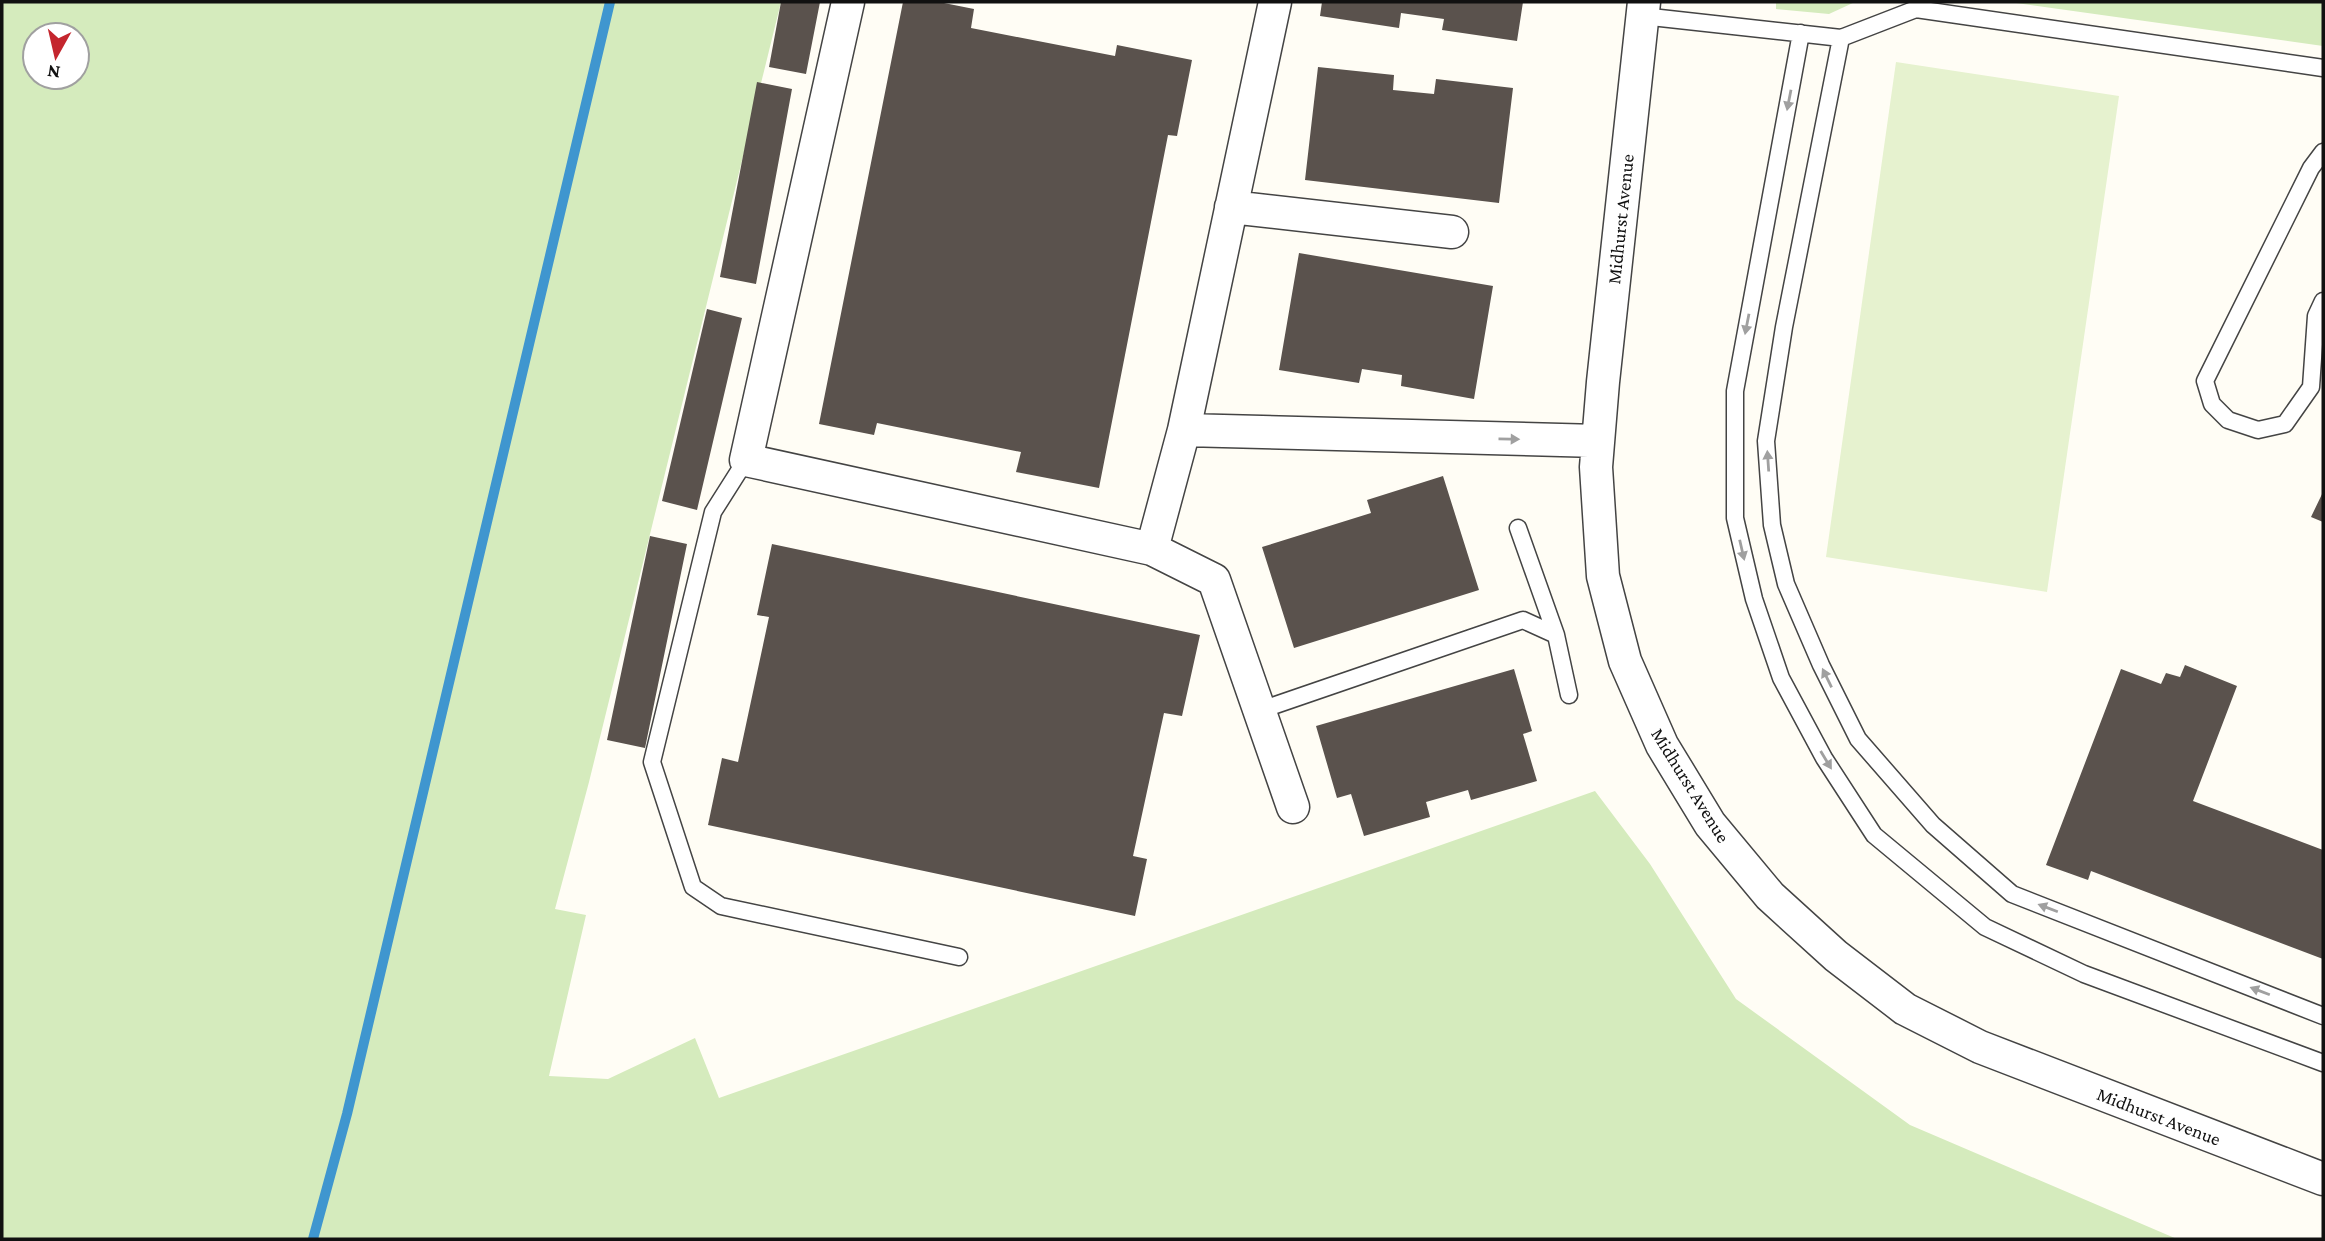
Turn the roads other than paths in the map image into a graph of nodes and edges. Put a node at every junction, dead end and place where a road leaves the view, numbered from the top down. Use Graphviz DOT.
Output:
graph roads {
  1 [pos="848,2"];
  2 [pos="1275,2"];
  3 [pos="1643,9"];
  4 [pos="1801,33"];
  5 [pos="1841,38"];
  6 [pos="2323,68"];
  7 [pos="2323,152"];
  8 [pos="1231,207"];
  9 [pos="1452,232"];
  10 [pos="2323,301"];
  11 [pos="1184,430"];
  12 [pos="1598,441"];
  13 [pos="746,460"];
  14 [pos="1518,528"];
  15 [pos="1152,549"];
  16 [pos="1556,635"];
  17 [pos="1569,695"];
  18 [pos="1258,711"];
  19 [pos="1293,807"];
  20 [pos="959,957"];
  21 [pos="2323,1016"];
  22 [pos="2323,1063"];
  23 [pos="2323,1179"];
  1 -- 13 [label="street"];
  2 -- 8 [label="street"];
  3 -- 4 [label="lane"];
  3 -- 12 [label="street, Midhurst Avenue"];
  4 -- 5 [label="lane"];
  4 -- 22 [label="lane, one-way"];
  5 -- 6 [label="lane"];
  21 -- 5 [label="lane, one-way"];
  7 -- 10 [label="lane"];
  8 -- 9 [label="street"];
  8 -- 11 [label="street"];
  11 -- 12 [label="street, one-way"];
  11 -- 15 [label="street"];
  12 -- 23 [label="street, Midhurst Avenue"];
  13 -- 15 [label="street"];
  13 -- 20 [label="lane"];
  14 -- 16 [label="lane"];
  15 -- 18 [label="street"];
  16 -- 17 [label="lane"];
  16 -- 18 [label="lane"];
  18 -- 19 [label="street"];
}
